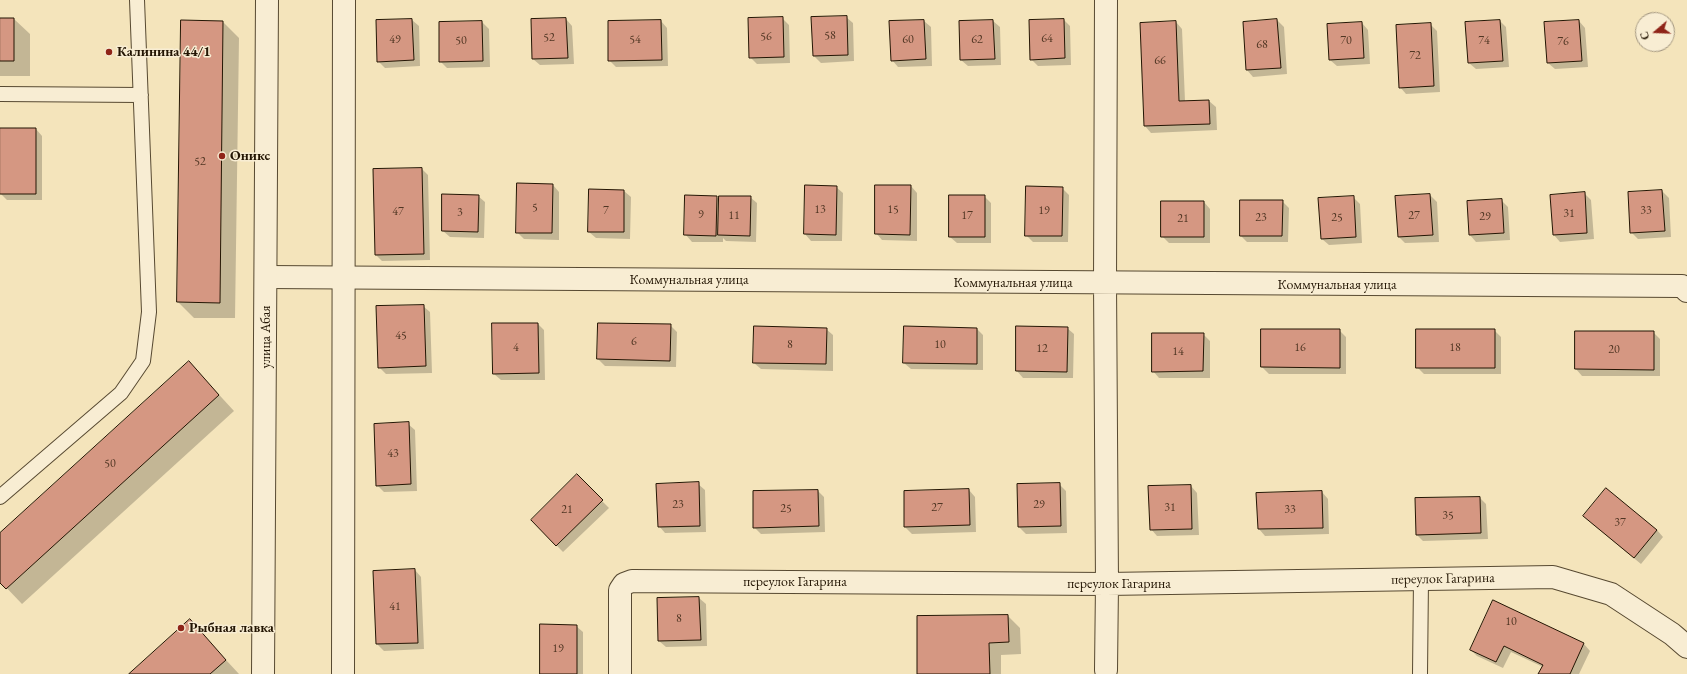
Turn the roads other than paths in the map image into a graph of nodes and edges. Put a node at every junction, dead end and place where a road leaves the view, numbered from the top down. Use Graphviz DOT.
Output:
graph roads {
  1 [pos="137,0"];
  2 [pos="267,0"];
  3 [pos="344,0"];
  4 [pos="1106,0"];
  5 [pos="0,94"];
  6 [pos="141,95"];
  7 [pos="266,277"];
  8 [pos="345,277"];
  9 [pos="1105,283"];
  10 [pos="1685,283"];
  11 [pos="0,497"];
  12 [pos="1421,579"];
  13 [pos="1107,584"];
  14 [pos="1687,647"];
  15 [pos="1106,670"];
  16 [pos="263,674"];
  17 [pos="343,674"];
  18 [pos="620,674"];
  19 [pos="1420,674"];
  1 -- 6 [label="lane"];
  2 -- 7 [label="street, улица Абая"];
  3 -- 8 [label="street"];
  4 -- 9 [label="street"];
  5 -- 6 [label="lane"];
  6 -- 11 [label="lane"];
  7 -- 8 [label="street, Коммунальная улица"];
  7 -- 16 [label="street, улица Абая"];
  8 -- 9 [label="street, Коммунальная улица"];
  8 -- 17 [label="street"];
  9 -- 10 [label="street, Коммунальная улица"];
  9 -- 13 [label="street"];
  12 -- 13 [label="street, переулок Гагарина"];
  12 -- 14 [label="street, переулок Гагарина"];
  12 -- 19 [label="lane"];
  13 -- 15 [label="street"];
  13 -- 18 [label="street, переулок Гагарина"];
}
